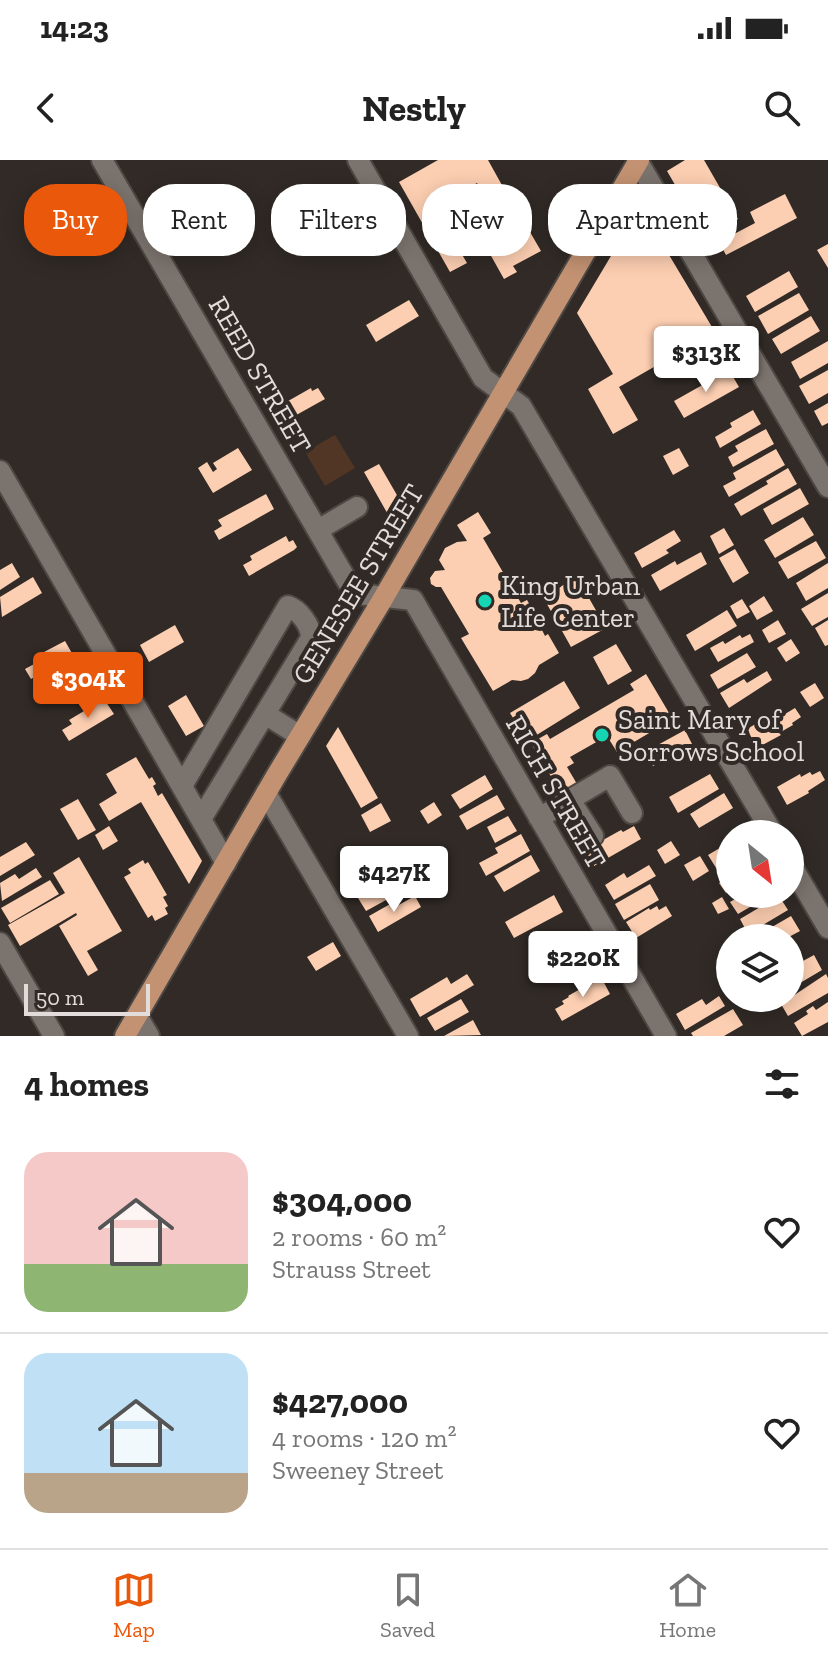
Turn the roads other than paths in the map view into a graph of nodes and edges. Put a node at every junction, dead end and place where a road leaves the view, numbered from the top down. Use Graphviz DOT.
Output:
graph roads {
  1 [pos="102,160"];
  2 [pos="358,160"];
  3 [pos="638,160"];
  4 [pos="503,392"];
  5 [pos="0,471"];
  6 [pos="828,487"];
  7 [pos="357,507"];
  8 [pos="318,530"];
  9 [pos="384,597"];
  10 [pos="265,714"];
  11 [pos="300,736"];
  12 [pos="182,786"];
  13 [pos="266,793"];
  14 [pos="570,800"];
  15 [pos="632,813"];
  16 [pos="539,818"];
  17 [pos="201,819"];
  18 [pos="765,820"];
  19 [pos="593,836"];
  20 [pos="226,863"];
  21 [pos="804,887"];
  22 [pos="828,928"];
  23 [pos="0,943"];
  24 [pos="137,1016"];
  25 [pos="54,1036"];
  26 [pos="125,1036"];
  27 [pos="149,1036"];
  28 [pos="408,1036"];
  29 [pos="666,1036"];
  1 -- 8 [label="street, REED STREET"];
  2 -- 4 [label="street"];
  3 -- 4 [label="main road, GENESEE STREET"];
  3 -- 6 [label="street"];
  4 -- 9 [label="main road, GENESEE STREET"];
  4 -- 18 [label="street"];
  5 -- 12 [label="street"];
  7 -- 8 [label="street"];
  8 -- 9 [label="street, REED STREET"];
  9 -- 11 [label="main road, GENESEE STREET"];
  9 -- 16 [label="street, RICH STREET"];
  10 -- 11 [label="street"];
  10 -- 12 [label="street"];
  10 -- 17 [label="street"];
  11 -- 13 [label="main road, GENESEE STREET"];
  12 -- 17 [label="street"];
  13 -- 20 [label="main road, GENESEE STREET"];
  13 -- 28 [label="street"];
  14 -- 15 [label="street"];
  14 -- 16 [label="street"];
  14 -- 19 [label="street"];
  16 -- 29 [label="street, RICH STREET"];
  17 -- 20 [label="street"];
  20 -- 24 [label="main road, GENESEE STREET"];
  21 -- 22 [label="street"];
  23 -- 25 [label="street"];
  24 -- 26 [label="main road, GENESEE STREET"];
  24 -- 27 [label="street"];
}
